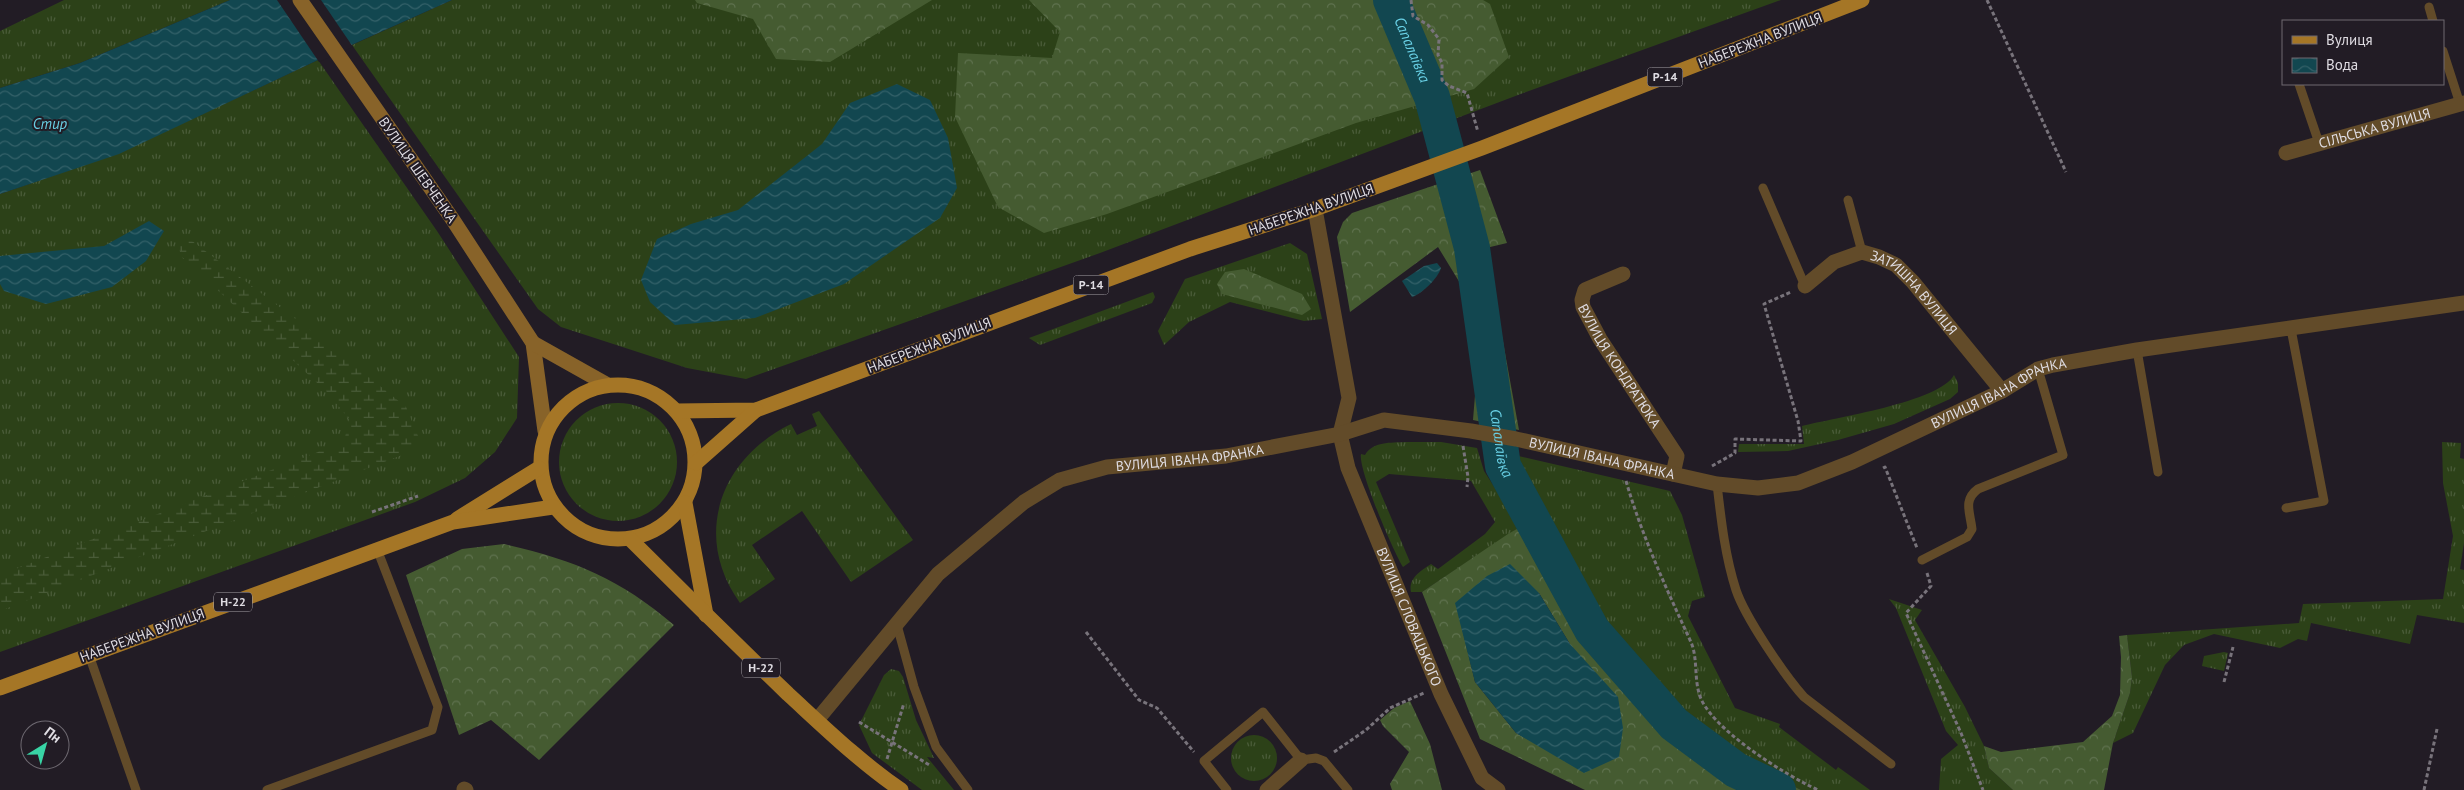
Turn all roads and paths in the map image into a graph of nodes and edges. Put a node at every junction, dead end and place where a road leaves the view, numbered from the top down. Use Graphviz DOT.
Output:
graph roads {
  1 [pos="300,0"];
  2 [pos="1412,0"];
  3 [pos="1862,0"];
  4 [pos="1987,0"];
  5 [pos="2429,8"];
  6 [pos="2433,20"];
  7 [pos="2444,54"];
  8 [pos="2299,85"];
  9 [pos="2462,103"];
  10 [pos="2319,143"];
  11 [pos="1475,151"];
  12 [pos="2286,152"];
  13 [pos="2066,172"];
  14 [pos="1763,188"];
  15 [pos="1848,200"];
  16 [pos="1315,209"];
  17 [pos="1862,252"];
  18 [pos="1623,274"];
  19 [pos="1805,286"];
  20 [pos="2464,303"];
  21 [pos="2291,329"];
  22 [pos="533,342"];
  23 [pos="2137,350"];
  24 [pos="2038,369"];
  25 [pos="606,384"];
  26 [pos="2002,391"];
  27 [pos="756,410"];
  28 [pos="677,411"];
  29 [pos="545,431"];
  30 [pos="1340,434"];
  31 [pos="1466,437"];
  32 [pos="1735,453"];
  33 [pos="696,463"];
  34 [pos="539,468"];
  35 [pos="2158,472"];
  36 [pos="1624,473"];
  37 [pos="1674,474"];
  38 [pos="1717,484"];
  39 [pos="1467,487"];
  40 [pos="418,496"];
  41 [pos="685,504"];
  42 [pos="553,507"];
  43 [pos="2286,508"];
  44 [pos="372,512"];
  45 [pos="453,522"];
  46 [pos="631,540"];
  47 [pos="377,549"];
  48 [pos="1922,560"];
  49 [pos="706,615"];
  50 [pos="896,625"];
  51 [pos="1086,632"];
  52 [pos="2233,647"];
  53 [pos="89,655"];
  54 [pos="1933,672"];
  55 [pos="2224,682"];
  56 [pos="0,688"];
  57 [pos="1441,694"];
  58 [pos="905,699"];
  59 [pos="817,720"];
  60 [pos="860,722"];
  61 [pos="2437,729"];
  62 [pos="892,742"];
  63 [pos="1300,760"];
  64 [pos="1204,761"];
  65 [pos="1324,761"];
  66 [pos="885,763"];
  67 [pos="1891,764"];
  68 [pos="936,769"];
  69 [pos="136,790"];
  70 [pos="267,790"];
  71 [pos="901,790"];
  72 [pos="968,790"];
  73 [pos="1227,790"];
  74 [pos="1267,790"];
  75 [pos="1348,790"];
  76 [pos="1498,790"];
  77 [pos="1818,790"];
  78 [pos="1983,790"];
  79 [pos="2424,790"];
  1 -- 22 [label="street, ВУЛИЦЯ ШЕВЧЕНКА"];
  2 -- 11 [label="path"];
  3 -- 11 [label="main road, НАБЕРЕЖНА ВУЛИЦЯ / Р-14"];
  4 -- 13 [label="path"];
  5 -- 6 [label="lane"];
  7 -- 9 [label="lane"];
  8 -- 10 [label="lane"];
  9 -- 10 [label="street, СІЛЬСЬКА ВУЛИЦЯ"];
  10 -- 12 [label="street, СІЛЬСЬКА ВУЛИЦЯ"];
  11 -- 16 [label="main road, НАБЕРЕЖНА ВУЛИЦЯ / Р-14"];
  14 -- 19 [label="lane"];
  15 -- 17 [label="lane"];
  16 -- 27 [label="main road, НАБЕРЕЖНА ВУЛИЦЯ / Р-14"];
  16 -- 30 [label="street"];
  17 -- 19 [label="street, ЗАТИШНА ВУЛИЦЯ"];
  17 -- 26 [label="street, ЗАТИШНА ВУЛИЦЯ"];
  18 -- 37 [label="street, ВУЛИЦЯ КОНДРАТЮКА"];
  19 -- 32 [label="path"];
  20 -- 21 [label="street, ВУЛИЦЯ ІВАНА ФРАНКА"];
  21 -- 23 [label="street, ВУЛИЦЯ ІВАНА ФРАНКА"];
  21 -- 43 [label="lane"];
  22 -- 25 [label="street, ВУЛИЦЯ ШЕВЧЕНКА"];
  22 -- 29 [label="street, ВУЛИЦЯ ШЕВЧЕНКА"];
  23 -- 24 [label="street, ВУЛИЦЯ ІВАНА ФРАНКА"];
  23 -- 35 [label="lane"];
  24 -- 26 [label="street, ВУЛИЦЯ ІВАНА ФРАНКА"];
  24 -- 48 [label="lane"];
  25 -- 28 [label="main road"];
  25 -- 29 [label="main road"];
  26 -- 38 [label="street, ВУЛИЦЯ ІВАНА ФРАНКА"];
  27 -- 28 [label="main road, НАБЕРЕЖНА ВУЛИЦЯ / Р-14"];
  27 -- 33 [label="main road, НАБЕРЕЖНА ВУЛИЦЯ / Р-14"];
  28 -- 33 [label="main road"];
  29 -- 34 [label="main road"];
  30 -- 31 [label="street, ВУЛИЦЯ ІВАНА ФРАНКА"];
  30 -- 50 [label="street, ВУЛИЦЯ ІВАНА ФРАНКА"];
  30 -- 57 [label="street, ВУЛИЦЯ СЛОВАЦЬКОГО"];
  31 -- 37 [label="street, ВУЛИЦЯ ІВАНА ФРАНКА"];
  31 -- 39 [label="path"];
  33 -- 41 [label="main road"];
  34 -- 42 [label="main road"];
  34 -- 45 [label="main road, НАБЕРЕЖНА ВУЛИЦЯ / Н-22"];
  36 -- 77 [label="path"];
  37 -- 38 [label="street, ВУЛИЦЯ ІВАНА ФРАНКА"];
  38 -- 67 [label="lane"];
  40 -- 44 [label="path"];
  41 -- 46 [label="main road"];
  41 -- 49 [label="main road"];
  42 -- 45 [label="main road, НАБЕРЕЖНА ВУЛИЦЯ / Н-22"];
  42 -- 46 [label="main road"];
  45 -- 47 [label="main road, НАБЕРЕЖНА ВУЛИЦЯ / Н-22"];
  46 -- 49 [label="main road, Н-22"];
  47 -- 53 [label="main road, НАБЕРЕЖНА ВУЛИЦЯ / Н-22"];
  47 -- 70 [label="lane"];
  49 -- 59 [label="main road, Н-22"];
  50 -- 59 [label="street, ВУЛИЦЯ ІВАНА ФРАНКА"];
  50 -- 72 [label="lane"];
  51 -- 64 [label="path"];
  52 -- 55 [label="path"];
  53 -- 56 [label="main road, НАБЕРЕЖНА ВУЛИЦЯ / Н-22"];
  53 -- 69 [label="lane"];
  54 -- 78 [label="path"];
  57 -- 65 [label="path"];
  57 -- 76 [label="street, ВУЛИЦЯ СЛОВАЦЬКОГО"];
  58 -- 62 [label="path"];
  59 -- 71 [label="main road, Н-22"];
  60 -- 62 [label="path"];
  61 -- 79 [label="path"];
  62 -- 66 [label="path"];
  62 -- 68 [label="path"];
  63 -- 64 [label="lane"];
  63 -- 65 [label="lane"];
  63 -- 74 [label="street"];
  64 -- 73 [label="lane"];
  65 -- 75 [label="lane"];
}
